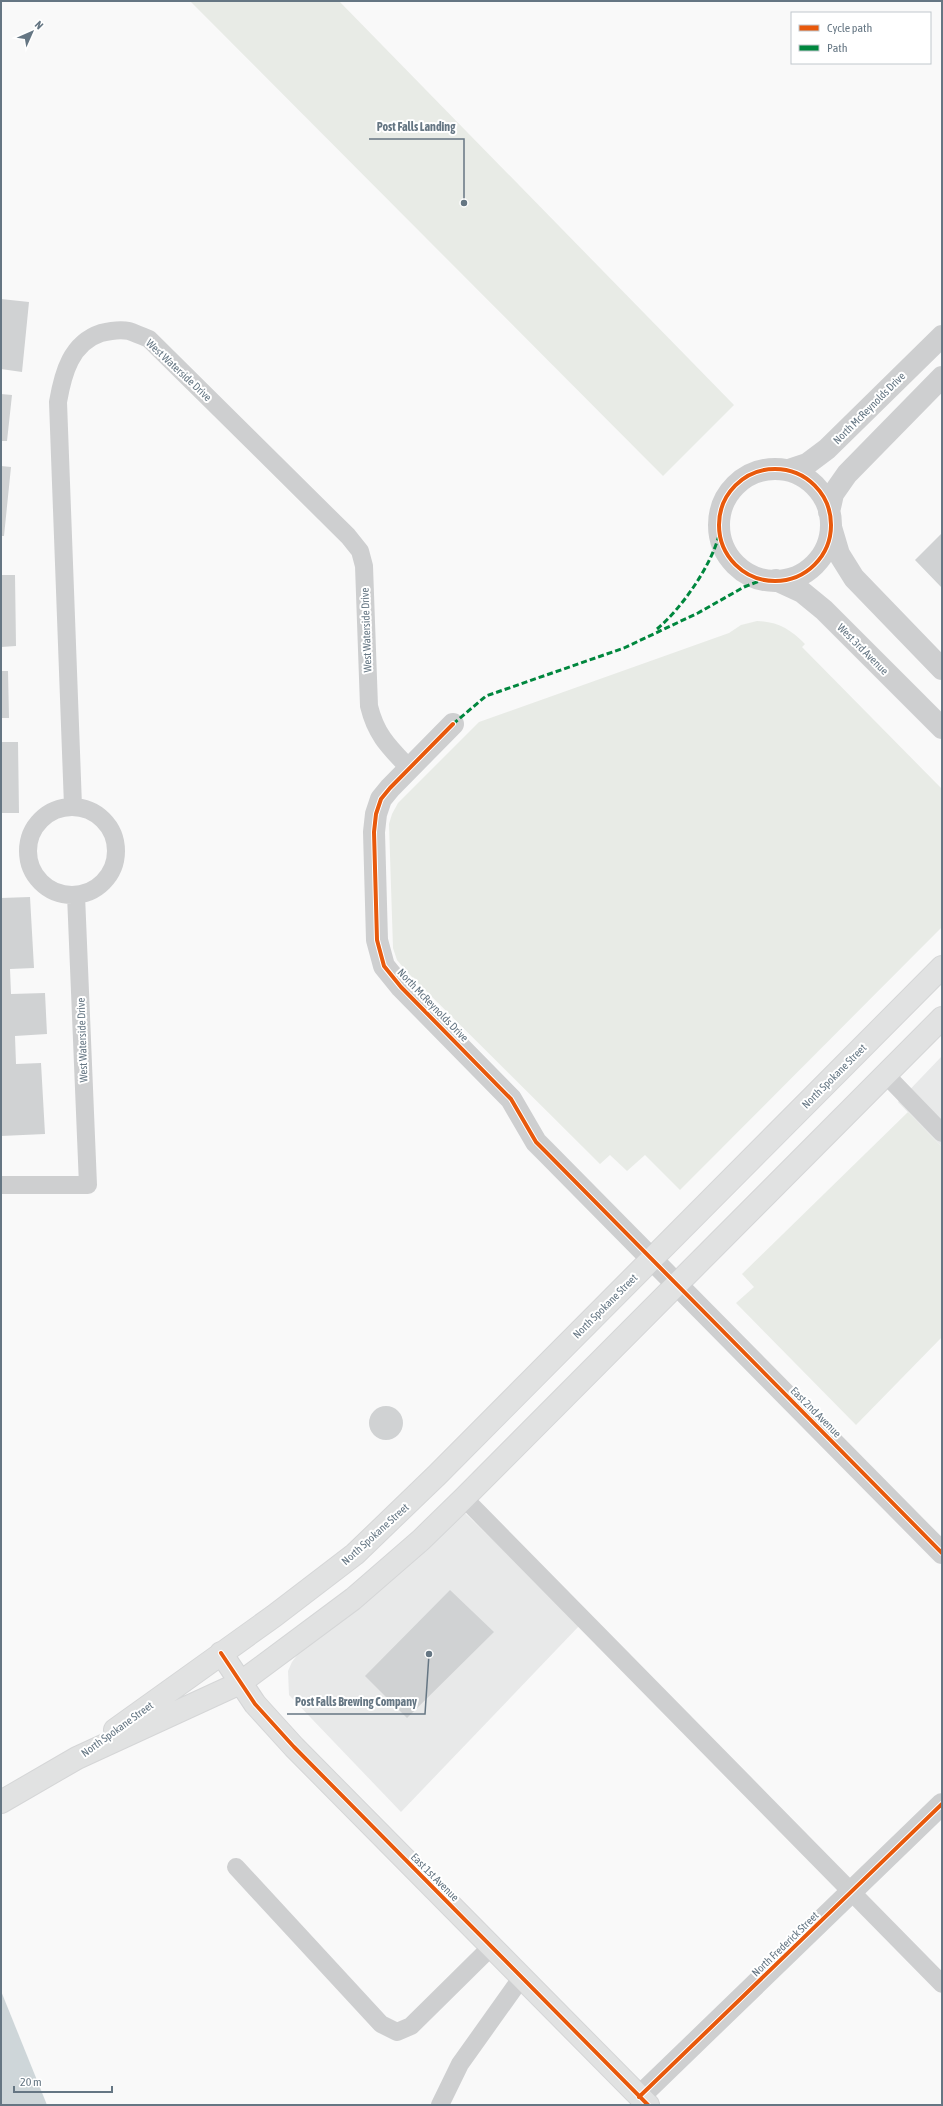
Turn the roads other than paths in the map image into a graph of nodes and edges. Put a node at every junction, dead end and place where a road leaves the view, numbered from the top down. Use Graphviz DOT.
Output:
graph roads {
  1 [pos="942,336"];
  2 [pos="942,377"];
  3 [pos="789,470"];
  4 [pos="830,519"];
  5 [pos="776,580"];
  6 [pos="942,669"];
  7 [pos="453,724"];
  8 [pos="942,728"];
  9 [pos="409,768"];
  10 [pos="73,806"];
  11 [pos="76,895"];
  12 [pos="942,967"];
  13 [pos="942,1018"];
  14 [pos="886,1075"];
  15 [pos="942,1133"];
  16 [pos="1,1185"];
  17 [pos="651,1259"];
  18 [pos="676,1284"];
  19 [pos="464,1498"];
  20 [pos="942,1552"];
  21 [pos="221,1653"];
  22 [pos="240,1683"];
  23 [pos="77,1758"];
  24 [pos="1,1802"];
  25 [pos="942,1804"];
  26 [pos="236,1867"];
  27 [pos="851,1893"];
  28 [pos="491,1947"];
  29 [pos="522,1977"];
  30 [pos="942,1984"];
  31 [pos="644,2101"];
  32 [pos="440,2105"];
  1 -- 3 [label="street, North McReynolds Drive"];
  2 -- 4 [label="street"];
  3 -- 4 [label="street"];
  3 -- 5 [label="street"];
  4 -- 5 [label="street"];
  4 -- 6 [label="street"];
  5 -- 8 [label="street, West 3rd Avenue"];
  7 -- 9 [label="street, North McReynolds Drive"];
  9 -- 10 [label="lane, West Waterside Drive"];
  9 -- 17 [label="street, North McReynolds Drive"];
  10 -- 11 [label="lane"];
  10 -- 11 [label="lane"];
  11 -- 16 [label="lane, West Waterside Drive"];
  12 -- 17 [label="main road, North Spokane Street"];
  13 -- 14 [label="main road, North Spokane Street"];
  14 -- 15 [label="lane"];
  14 -- 18 [label="main road, North Spokane Street"];
  17 -- 18 [label="street, North McReynolds Drive"];
  17 -- 21 [label="main road, North Spokane Street"];
  18 -- 19 [label="main road, North Spokane Street"];
  18 -- 20 [label="street, East 2nd Avenue"];
  19 -- 22 [label="main road, North Spokane Street"];
  19 -- 27 [label="lane"];
  21 -- 22 [label="main road, East 1st Avenue"];
  21 -- 23 [label="main road, North Spokane Street"];
  22 -- 23 [label="main road, North Spokane Street"];
  22 -- 28 [label="main road, East 1st Avenue"];
  23 -- 24 [label="main road"];
  25 -- 27 [label="street, North Frederick Street"];
  26 -- 28 [label="lane"];
  27 -- 30 [label="lane"];
  27 -- 31 [label="street, North Frederick Street"];
  28 -- 29 [label="main road, East 1st Avenue"];
  29 -- 31 [label="main road, East 1st Avenue"];
  29 -- 32 [label="lane"];
}
